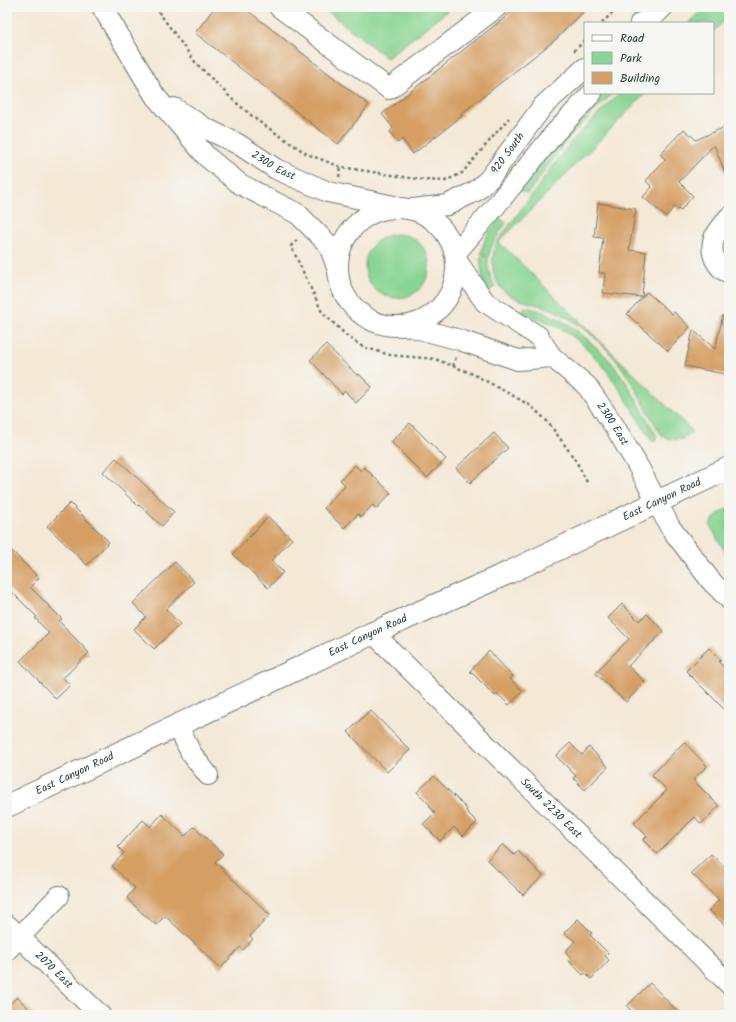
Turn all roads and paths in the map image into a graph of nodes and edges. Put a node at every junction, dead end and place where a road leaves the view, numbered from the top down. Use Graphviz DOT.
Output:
graph roads {
  1 [pos="102,7"];
  2 [pos="155,7"];
  3 [pos="279,7"];
  4 [pos="497,7"];
  5 [pos="618,7"];
  6 [pos="603,22"];
  7 [pos="584,41"];
  8 [pos="570,55"];
  9 [pos="584,69"];
  10 [pos="591,94"];
  11 [pos="155,96"];
  12 [pos="513,114"];
  13 [pos="408,209"];
  14 [pos="729,217"];
  15 [pos="302,236"];
  16 [pos="456,257"];
  17 [pos="337,268"];
  18 [pos="729,273"];
  19 [pos="408,326"];
  20 [pos="552,357"];
  21 [pos="729,468"];
  22 [pos="588,484"];
  23 [pos="657,503"];
  24 [pos="729,599"];
  25 [pos="373,633"];
  26 [pos="178,726"];
  27 [pos="208,775"];
  28 [pos="7,806"];
  29 [pos="58,896"];
  30 [pos="11,938"];
  31 [pos="729,984"];
  32 [pos="100,1015"];
  1 -- 11 [label="street, 2300 East"];
  2 -- 12 [label="path"];
  3 -- 4 [label="street"];
  5 -- 6 [label="path"];
  7 -- 8 [label="path"];
  9 -- 13 [label="street, 920 South"];
  10 -- 16 [label="street, 920 South"];
  11 -- 13 [label="street, 2300 East"];
  11 -- 17 [label="street, 2300 East"];
  13 -- 16 [label="street"];
  13 -- 17 [label="street"];
  14 -- 18 [label="street"];
  15 -- 22 [label="path"];
  16 -- 19 [label="street"];
  16 -- 20 [label="street, 2300 East"];
  17 -- 19 [label="street"];
  19 -- 20 [label="street"];
  20 -- 23 [label="street, 2300 East"];
  21 -- 23 [label="main road, East Canyon Road"];
  23 -- 24 [label="street, 2300 East"];
  23 -- 25 [label="main road, East Canyon Road"];
  25 -- 26 [label="main road, East Canyon Road"];
  25 -- 31 [label="street, South 2230 East"];
  26 -- 27 [label="street"];
  26 -- 28 [label="main road, East Canyon Road"];
  29 -- 30 [label="street"];
  30 -- 32 [label="street, 2070 East"];
}
